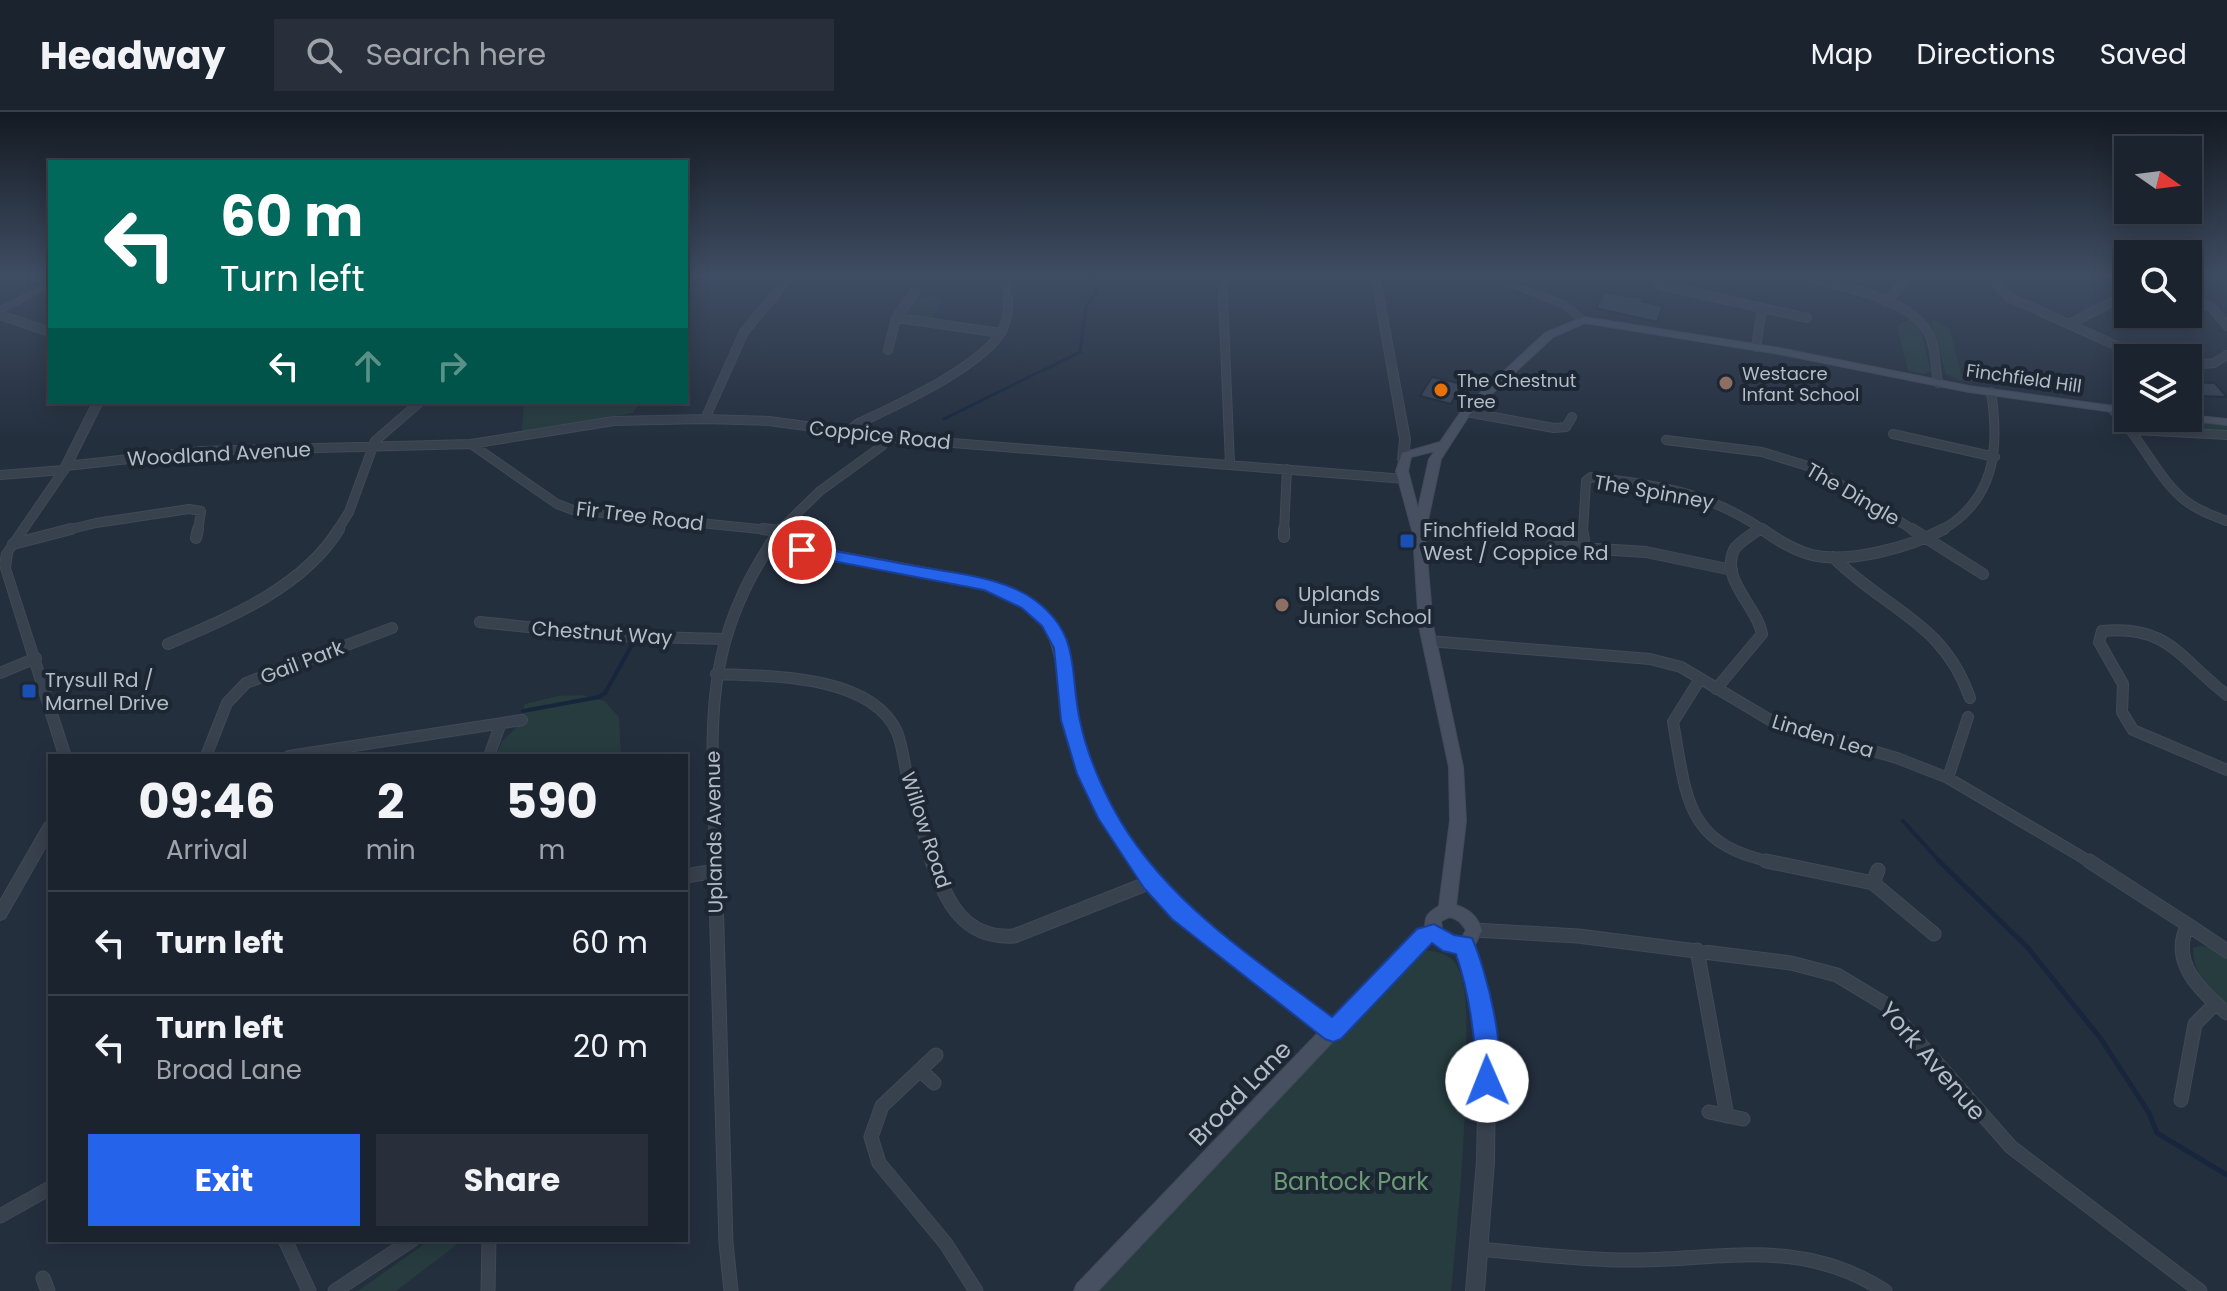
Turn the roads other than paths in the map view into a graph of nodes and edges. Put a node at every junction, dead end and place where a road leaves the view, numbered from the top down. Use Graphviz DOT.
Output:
graph roads {
  1 [pos="746,329"];
  2 [pos="893,329"];
  3 [pos="973,329"];
  4 [pos="1002,329"];
  5 [pos="1224,329"];
  6 [pos="1385,329"];
  7 [pos="1563,329"];
  8 [pos="1641,329"];
  9 [pos="1759,329"];
  10 [pos="1926,329"];
  11 [pos="2080,329"];
  12 [pos="1001,333"];
  13 [pos="2114,344"];
  14 [pos="1756,347"];
  15 [pos="888,350"];
  16 [pos="2227,355"];
  17 [pos="2202,364"];
  18 [pos="1938,383"];
  19 [pos="1991,392"];
  20 [pos="97,404"];
  21 [pos="418,404"];
  22 [pos="2112,409"];
  23 [pos="1466,412"];
  24 [pos="1572,417"];
  25 [pos="705,419"];
  26 [pos="2202,419"];
  27 [pos="2227,422"];
  28 [pos="848,432"];
  29 [pos="2136,432"];
  30 [pos="2198,432"];
  31 [pos="2227,435"];
  32 [pos="888,437"];
  33 [pos="1405,439"];
  34 [pos="1666,440"];
  35 [pos="471,444"];
  36 [pos="1887,444"];
  37 [pos="372,447"];
  38 [pos="1427,454"];
  39 [pos="1995,457"];
  40 [pos="1230,464"];
  41 [pos="65,468"];
  42 [pos="1287,469"];
  43 [pos="1403,470"];
  44 [pos="0,475"];
  45 [pos="1431,478"];
  46 [pos="2227,521"];
  47 [pos="1761,528"];
  48 [pos="779,531"];
  49 [pos="1419,534"];
  50 [pos="1284,537"];
  51 [pos="196,538"];
  52 [pos="1929,538"];
  53 [pos="1584,540"];
  54 [pos="770,544"];
  55 [pos="1551,546"];
  56 [pos="7,551"];
  57 [pos="1833,557"];
  58 [pos="1732,570"];
  59 [pos="1983,574"];
  60 [pos="480,622"];
  61 [pos="392,628"];
  62 [pos="724,639"];
  63 [pos="1429,641"];
  64 [pos="168,644"];
  65 [pos="36,658"];
  66 [pos="0,673"];
  67 [pos="716,674"];
  68 [pos="1700,679"];
  69 [pos="1716,689"];
  70 [pos="2227,695"];
  71 [pos="1970,698"];
  72 [pos="1968,717"];
  73 [pos="522,720"];
  74 [pos="501,723"];
  75 [pos="64,754"];
  76 [pos="207,754"];
  77 [pos="302,754"];
  78 [pos="490,754"];
  79 [pos="2227,770"];
  80 [pos="1948,778"];
  81 [pos="48,830"];
  82 [pos="1878,870"];
  83 [pos="715,871"];
  84 [pos="688,876"];
  85 [pos="1151,882"];
  86 [pos="1873,883"];
  87 [pos="1447,910"];
  88 [pos="0,914"];
  89 [pos="2188,925"];
  90 [pos="1434,933"];
  91 [pos="1934,934"];
  92 [pos="1469,937"];
  93 [pos="1697,950"];
  94 [pos="2227,951"];
  95 [pos="2215,1004"];
  96 [pos="2227,1013"];
  97 [pos="1333,1032"];
  98 [pos="936,1055"];
  99 [pos="920,1070"];
  100 [pos="934,1083"];
  101 [pos="2181,1100"];
  102 [pos="1709,1112"];
  103 [pos="1727,1116"];
  104 [pos="1743,1119"];
  105 [pos="48,1189"];
  106 [pos="0,1216"];
  107 [pos="286,1242"];
  108 [pos="409,1242"];
  109 [pos="489,1242"];
  110 [pos="1479,1249"];
  111 [pos="309,1291"];
  112 [pos="335,1291"];
  113 [pos="488,1291"];
  114 [pos="731,1291"];
  115 [pos="976,1291"];
  116 [pos="1084,1291"];
  117 [pos="1475,1291"];
  118 [pos="1885,1291"];
  119 [pos="2200,1291"];
  1 -- 25 [label="street"];
  2 -- 15 [label="street"];
  3 -- 12 [label="street"];
  4 -- 12 [label="street"];
  5 -- 40 [label="street"];
  6 -- 33 [label="street"];
  7 -- 23 [label="main road"];
  8 -- 14 [label="main road, Finchfield Hill"];
  9 -- 14 [label="street"];
  10 -- 18 [label="street"];
  11 -- 13 [label="street"];
  12 -- 28 [label="street"];
  14 -- 18 [label="main road, Finchfield Hill"];
  16 -- 17 [label="street"];
  18 -- 19 [label="main road, Finchfield Hill"];
  19 -- 22 [label="main road, Finchfield Hill"];
  19 -- 39 [label="street, The Spinney"];
  20 -- 41 [label="street"];
  21 -- 37 [label="street"];
  23 -- 24 [label="street"];
  23 -- 38 [label="main road"];
  25 -- 28 [label="street, Coppice Road"];
  25 -- 35 [label="street, Coppice Road"];
  26 -- 27 [label="main road"];
  28 -- 32 [label="street, Coppice Road"];
  29 -- 46 [label="street"];
  30 -- 31 [label="street"];
  32 -- 40 [label="street, Coppice Road"];
  32 -- 48 [label="street, Uplands Avenue"];
  33 -- 38 [label="street"];
  33 -- 43 [label="street"];
  34 -- 52 [label="street, The Dingle"];
  35 -- 37 [label="street, Coppice Road"];
  35 -- 48 [label="street, Fir Tree Road"];
  36 -- 39 [label="street"];
  37 -- 41 [label="street, Woodland Avenue"];
  37 -- 64 [label="street"];
  38 -- 43 [label="main road"];
  38 -- 45 [label="main road"];
  39 -- 52 [label="street, The Spinney"];
  40 -- 42 [label="street, Coppice Road"];
  41 -- 44 [label="street, Woodland Avenue"];
  41 -- 56 [label="street"];
  42 -- 43 [label="street, Coppice Road"];
  42 -- 50 [label="street"];
  43 -- 45 [label="main road"];
  43 -- 49 [label="main road"];
  45 -- 49 [label="main road"];
  47 -- 53 [label="street, The Spinney"];
  47 -- 57 [label="street, The Spinney"];
  47 -- 58 [label="street"];
  48 -- 54 [label="street, Uplands Avenue"];
  49 -- 63 [label="main road"];
  51 -- 56 [label="street"];
  52 -- 57 [label="street, The Spinney"];
  52 -- 59 [label="street, The Dingle"];
  54 -- 62 [label="street, Uplands Avenue"];
  54 -- 85 [label="street"];
  55 -- 58 [label="street"];
  56 -- 65 [label="street"];
  57 -- 71 [label="street"];
  58 -- 69 [label="street"];
  60 -- 62 [label="street, Chestnut Way"];
  61 -- 76 [label="street, Gail Park"];
  62 -- 67 [label="street, Uplands Avenue"];
  63 -- 68 [label="street, Linden Lea"];
  63 -- 87 [label="main road"];
  65 -- 66 [label="street"];
  65 -- 75 [label="street"];
  67 -- 83 [label="street, Uplands Avenue"];
  67 -- 85 [label="street, Willow Road"];
  68 -- 69 [label="street, Linden Lea"];
  68 -- 86 [label="street"];
  69 -- 80 [label="street, Linden Lea"];
  70 -- 79 [label="street"];
  72 -- 80 [label="street"];
  73 -- 74 [label="street"];
  74 -- 77 [label="street"];
  74 -- 78 [label="street"];
  80 -- 89 [label="street, Linden Lea"];
  81 -- 88 [label="street"];
  82 -- 86 [label="street"];
  83 -- 84 [label="street"];
  83 -- 114 [label="street, Uplands Avenue"];
  85 -- 97 [label="street"];
  86 -- 91 [label="street"];
  87 -- 90 [label="main road"];
  87 -- 92 [label="main road"];
  89 -- 94 [label="street, Linden Lea"];
  89 -- 95 [label="street"];
  90 -- 92 [label="main road"];
  90 -- 97 [label="main road, Broad Lane"];
  92 -- 93 [label="street, York Avenue"];
  92 -- 110 [label="street"];
  93 -- 103 [label="street"];
  93 -- 119 [label="street, York Avenue"];
  95 -- 96 [label="street"];
  95 -- 101 [label="street"];
  97 -- 116 [label="main road, Broad Lane"];
  98 -- 99 [label="street"];
  99 -- 100 [label="street"];
  99 -- 115 [label="street"];
  102 -- 103 [label="street"];
  103 -- 104 [label="street"];
  105 -- 106 [label="street"];
  107 -- 111 [label="street"];
  108 -- 112 [label="street"];
  109 -- 113 [label="street"];
  110 -- 117 [label="street"];
  110 -- 118 [label="street"];
}
